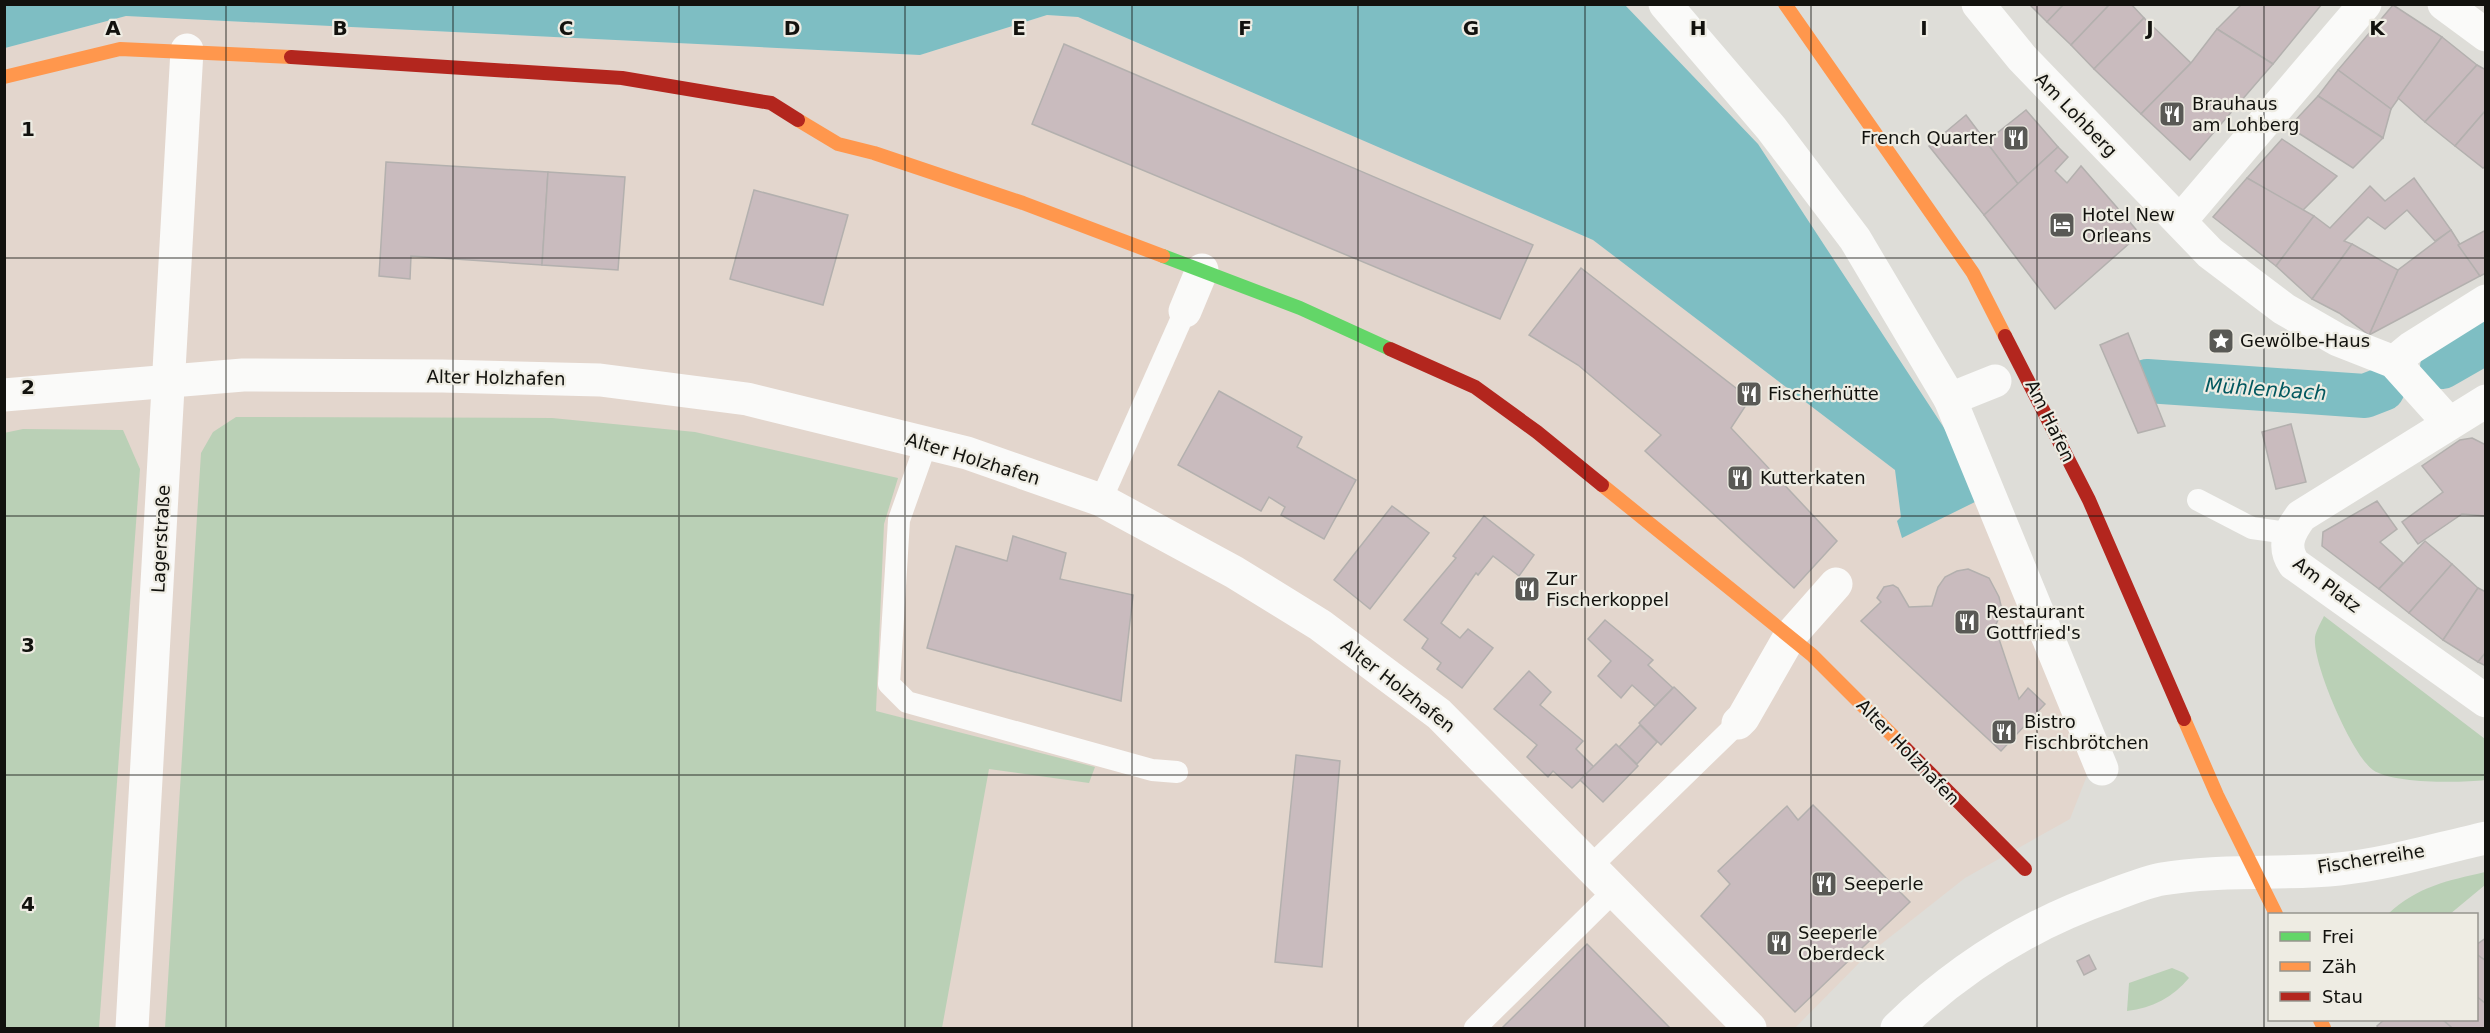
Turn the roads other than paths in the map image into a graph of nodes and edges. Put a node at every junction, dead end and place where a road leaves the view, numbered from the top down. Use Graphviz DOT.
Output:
graph roads {
  1 [pos="1665,4"];
  2 [pos="1785,4"];
  3 [pos="1978,4"];
  4 [pos="2365,4"];
  5 [pos="2444,4"];
  6 [pos="2486,35"];
  7 [pos="188,50"];
  8 [pos="4,77"];
  9 [pos="2181,220"];
  10 [pos="1202,270"];
  11 [pos="2486,301"];
  12 [pos="1185,311"];
  13 [pos="2402,355"];
  14 [pos="171,381"];
  15 [pos="1995,381"];
  16 [pos="4,395"];
  17 [pos="1950,399"];
  18 [pos="2486,401"];
  19 [pos="2434,422"];
  20 [pos="926,444"];
  21 [pos="1101,500"];
  22 [pos="2198,500"];
  23 [pos="2288,532"];
  24 [pos="1836,584"];
  25 [pos="1790,636"];
  26 [pos="2486,701"];
  27 [pos="1738,723"];
  28 [pos="2102,769"];
  29 [pos="1177,772"];
  30 [pos="2486,838"];
  31 [pos="1589,868"];
  32 [pos="2025,869"];
  33 [pos="2256,872"];
  34 [pos="1613,892"];
  35 [pos="2275,913"];
  36 [pos="132,1029"];
  37 [pos="1475,1029"];
  38 [pos="1750,1029"];
  39 [pos="1897,1029"];
  1 -- 17 [label="street"];
  2 -- 33 [label="street, Am Hafen"];
  3 -- 9 [label="street, Am Lohberg"];
  4 -- 9 [label="street"];
  5 -- 6 [label="street"];
  7 -- 8 [label="street, Alter Holzhafen"];
  7 -- 10 [label="street, Alter Holzhafen"];
  7 -- 14 [label="street, Lagerstraße"];
  9 -- 13 [label="street, Am Lohberg"];
  10 -- 12 [label="street"];
  10 -- 25 [label="street, Alter Holzhafen"];
  11 -- 13 [label="street"];
  12 -- 21 [label="lane"];
  13 -- 19 [label="street"];
  14 -- 16 [label="street, Alter Holzhafen"];
  14 -- 20 [label="street, Alter Holzhafen"];
  14 -- 36 [label="street, Lagerstraße"];
  15 -- 17 [label="street"];
  17 -- 28 [label="street"];
  18 -- 19 [label="street, Am Platz"];
  19 -- 23 [label="street, Am Platz"];
  20 -- 21 [label="street, Alter Holzhafen"];
  20 -- 29 [label="lane"];
  21 -- 31 [label="street, Alter Holzhafen"];
  22 -- 23 [label="lane"];
  23 -- 26 [label="street, Am Platz"];
  24 -- 25 [label="street"];
  25 -- 27 [label="street"];
  25 -- 32 [label="street, Alter Holzhafen"];
  27 -- 31 [label="lane"];
  30 -- 33 [label="street, Fischerreihe"];
  31 -- 34 [label="street, Alter Holzhafen"];
  33 -- 35 [label="street, Am Hafen"];
  33 -- 39 [label="street, Fischerreihe"];
  34 -- 37 [label="lane"];
  34 -- 38 [label="street, Alter Holzhafen"];
}
